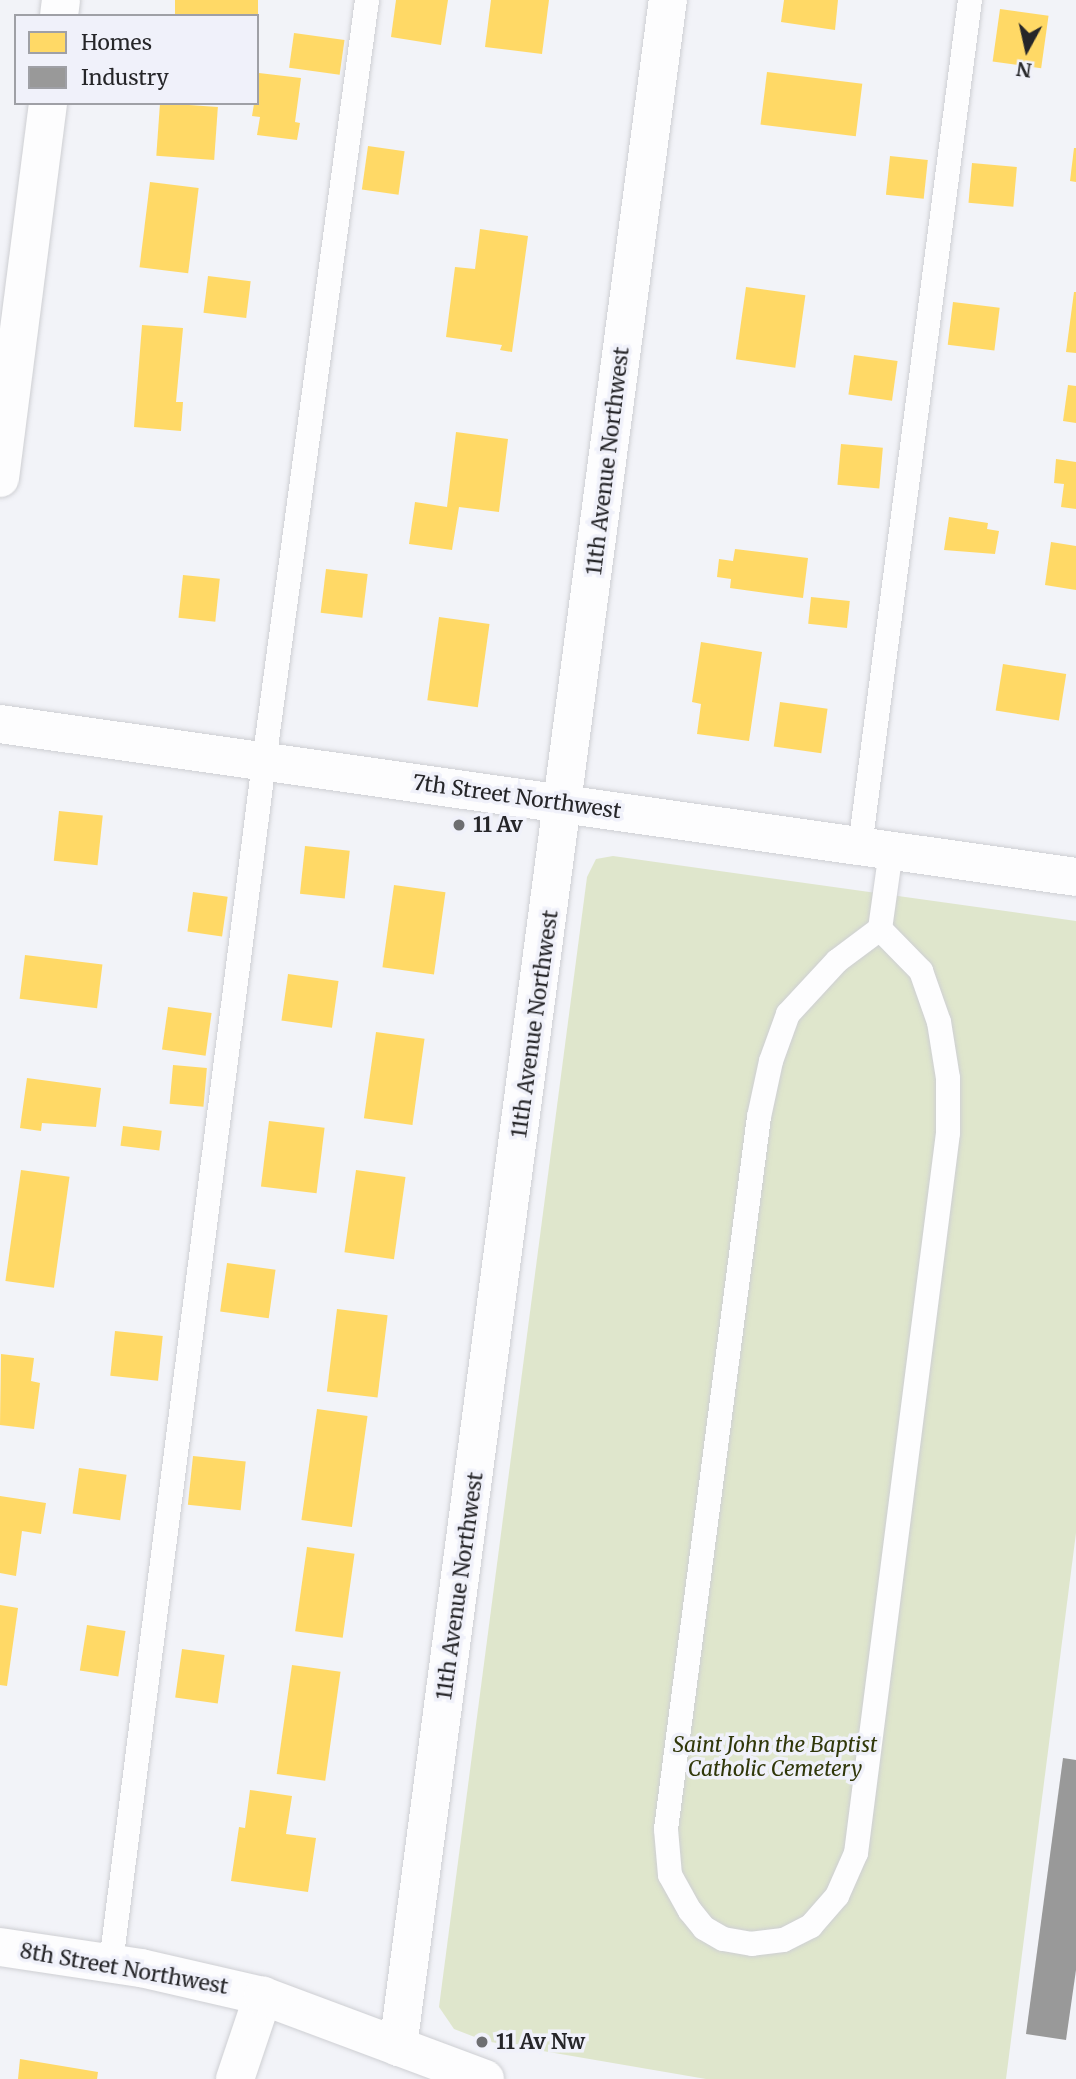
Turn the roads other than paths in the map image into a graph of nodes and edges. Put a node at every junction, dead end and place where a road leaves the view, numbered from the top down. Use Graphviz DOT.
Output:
graph roads {
  1 [pos="367,0"];
  2 [pos="668,0"];
  3 [pos="970,0"];
  4 [pos="48,105"];
  5 [pos="0,478"];
  6 [pos="0,724"];
  7 [pos="264,762"];
  8 [pos="564,804"];
  9 [pos="875,849"];
  10 [pos="1076,877"];
  11 [pos="880,929"];
  12 [pos="0,1947"];
  13 [pos="111,1963"];
  14 [pos="263,1996"];
  15 [pos="398,2047"];
  16 [pos="235,2079"];
  17 [pos="485,2079"];
  1 -- 7 [label="lane"];
  2 -- 8 [label="street, 11th Avenue Northwest"];
  3 -- 9 [label="lane"];
  4 -- 5 [label="street"];
  6 -- 7 [label="street, 7th Street Northwest"];
  7 -- 8 [label="street, 7th Street Northwest"];
  7 -- 13 [label="lane"];
  8 -- 9 [label="street, 7th Street Northwest"];
  8 -- 15 [label="street, 11th Avenue Northwest"];
  9 -- 10 [label="street, 7th Street Northwest"];
  9 -- 11 [label="lane"];
  11 -- 11 [label="lane"];
  12 -- 13 [label="street, 8th Street Northwest"];
  13 -- 14 [label="street, 8th Street Northwest"];
  14 -- 15 [label="street, 8th Street Northwest"];
  14 -- 16 [label="street"];
  15 -- 17 [label="street, 8th Street Northwest"];
}
